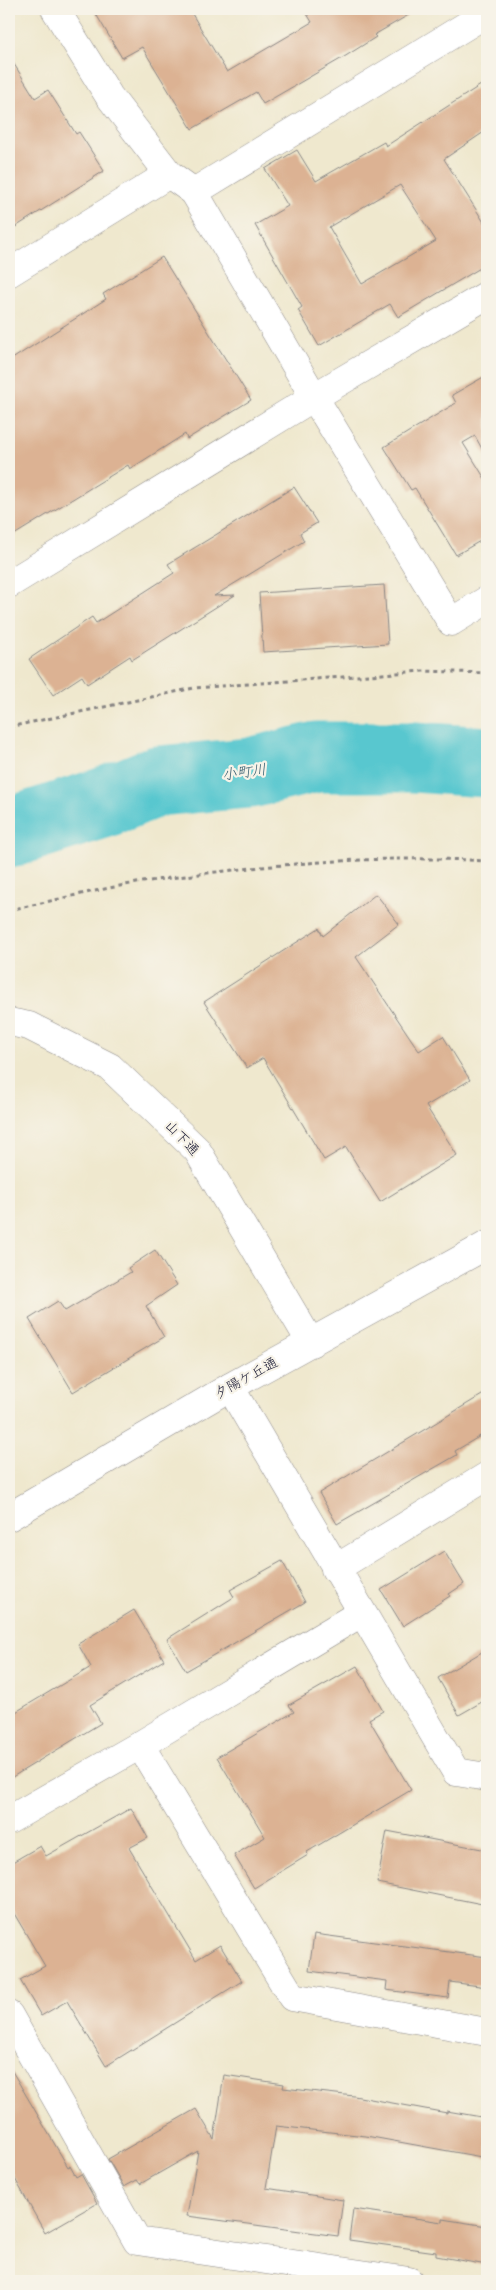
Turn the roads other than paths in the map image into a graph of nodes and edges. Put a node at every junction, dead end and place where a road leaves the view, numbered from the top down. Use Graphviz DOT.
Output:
graph roads {
  1 [pos="55,9"];
  2 [pos="487,13"];
  3 [pos="170,174"];
  4 [pos="194,192"];
  5 [pos="9,273"];
  6 [pos="487,295"];
  7 [pos="314,397"];
  8 [pos="9,584"];
  9 [pos="487,600"];
  10 [pos="9,1022"];
  11 [pos="487,1245"];
  12 [pos="311,1343"];
  13 [pos="230,1387"];
  14 [pos="487,1476"];
  15 [pos="9,1517"];
  16 [pos="335,1569"];
  17 [pos="361,1613"];
  18 [pos="140,1745"];
  19 [pos="487,1777"];
  20 [pos="9,1820"];
  21 [pos="9,2016"];
  22 [pos="487,2032"];
  23 [pos="409,2281"];
  1 -- 3 [label="street"];
  2 -- 4 [label="street"];
  3 -- 4 [label="street"];
  3 -- 5 [label="street"];
  4 -- 7 [label="street"];
  6 -- 7 [label="street"];
  7 -- 8 [label="street"];
  7 -- 9 [label="street"];
  10 -- 12 [label="street, 山下通"];
  11 -- 12 [label="street, 夕陽ケ丘通"];
  12 -- 13 [label="street, 夕陽ケ丘通"];
  13 -- 15 [label="street, 夕陽ケ丘通"];
  13 -- 16 [label="street"];
  14 -- 16 [label="street"];
  16 -- 17 [label="street"];
  17 -- 18 [label="street"];
  17 -- 19 [label="street"];
  18 -- 20 [label="street"];
  18 -- 22 [label="street"];
  21 -- 23 [label="street"];
}
